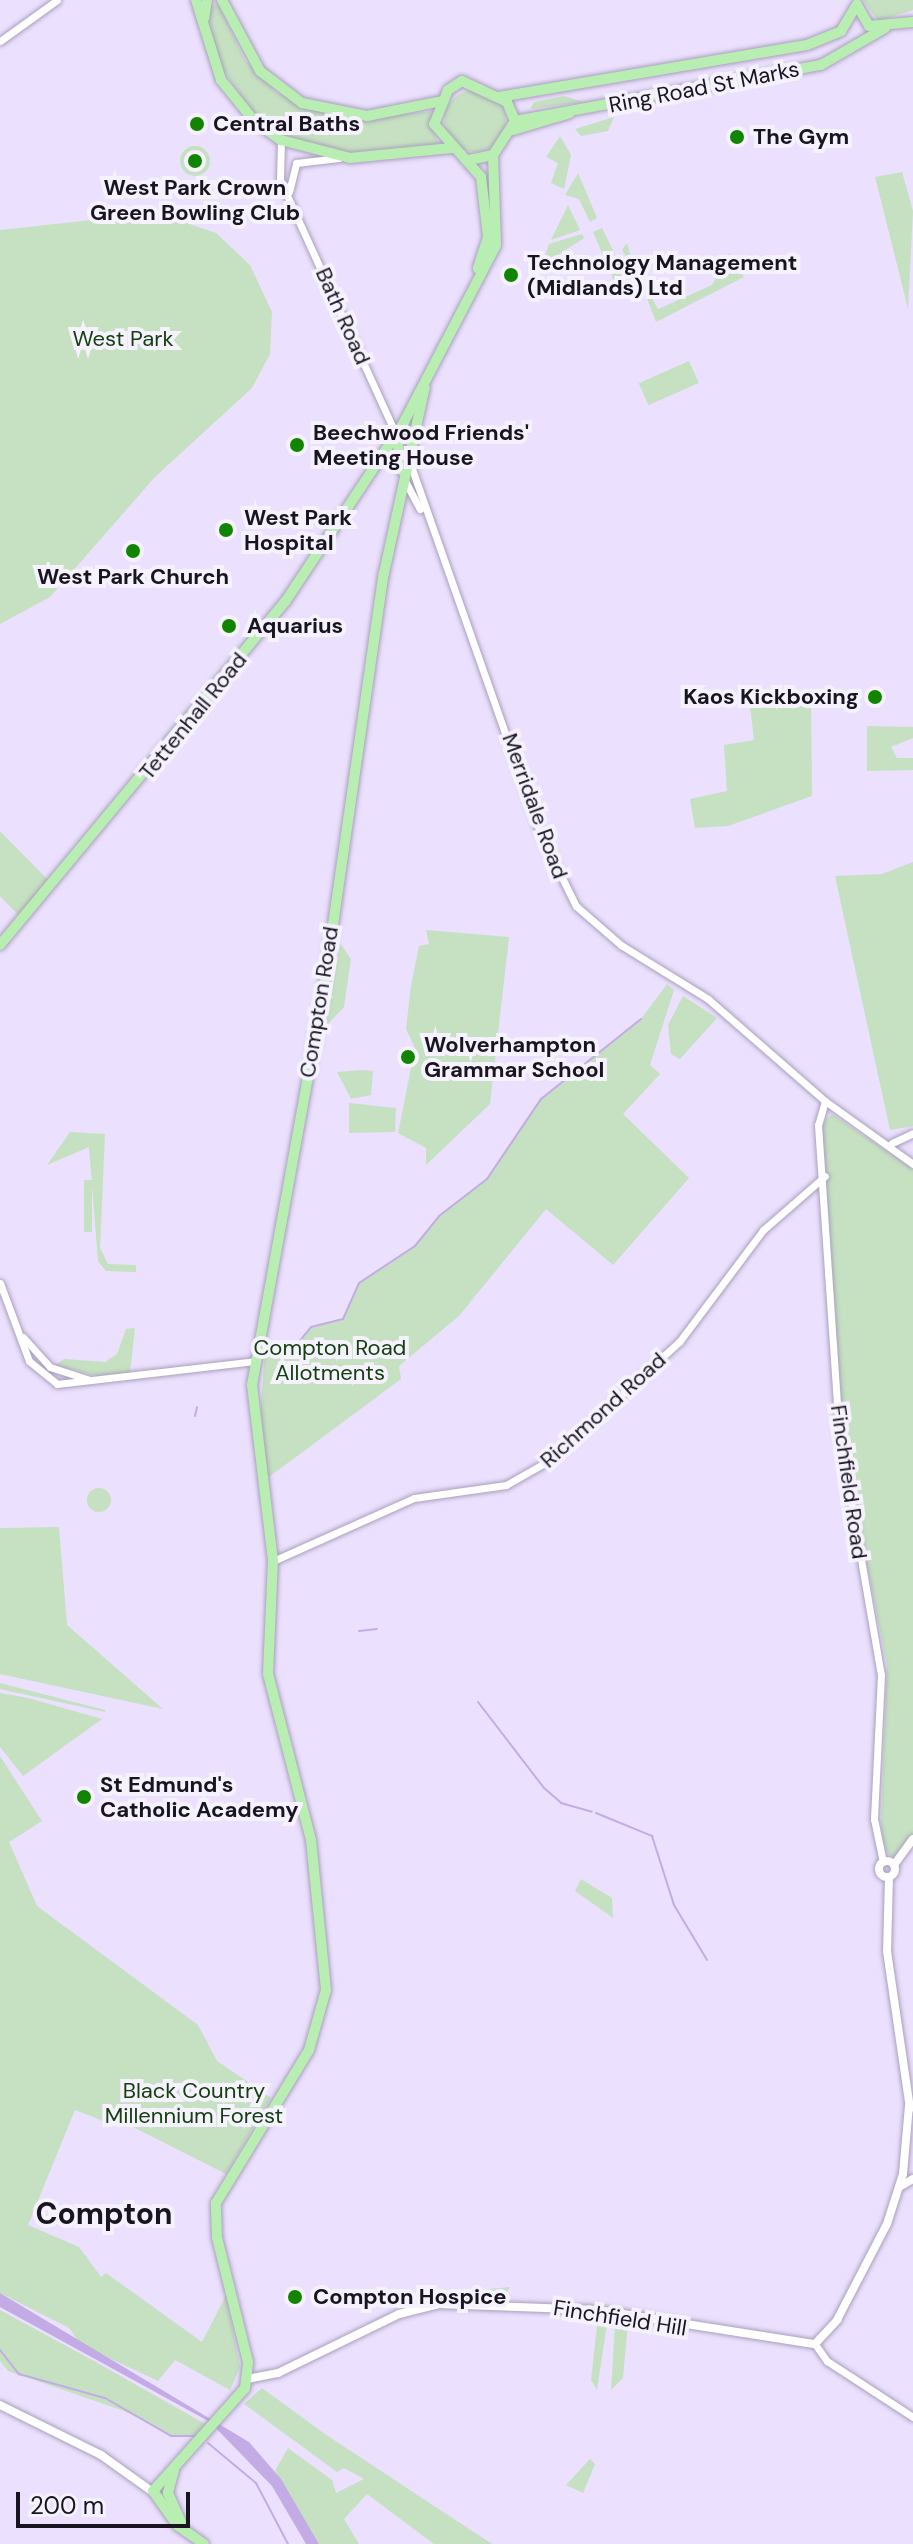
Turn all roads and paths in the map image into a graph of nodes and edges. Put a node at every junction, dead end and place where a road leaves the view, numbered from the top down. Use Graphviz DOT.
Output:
graph roads {
  1 [pos="57,0"];
  2 [pos="196,0"];
  3 [pos="207,0"];
  4 [pos="222,0"];
  5 [pos="856,2"];
  6 [pos="909,25"];
  7 [pos="885,28"];
  8 [pos="203,29"];
  9 [pos="0,41"];
  10 [pos="499,97"];
  11 [pos="443,100"];
  12 [pos="514,125"];
  13 [pos="281,140"];
  14 [pos="454,148"];
  15 [pos="493,155"];
  16 [pos="341,158"];
  17 [pos="469,160"];
  18 [pos="290,198"];
  19 [pos="473,285"];
  20 [pos="425,387"];
  21 [pos="396,434"];
  22 [pos="411,443"];
  23 [pos="403,477"];
  24 [pos="423,514"];
  25 [pos="0,945"];
  26 [pos="825,1101"];
  27 [pos="913,1133"];
  28 [pos="892,1143"];
  29 [pos="913,1164"];
  30 [pos="825,1176"];
  31 [pos="0,1283"];
  32 [pos="14,1321"];
  33 [pos="255,1361"];
  34 [pos="96,1381"];
  35 [pos="273,1561"];
  36 [pos="913,1839"];
  37 [pos="883,1862"];
  38 [pos="894,1865"];
  39 [pos="889,1877"];
  40 [pos="909,2106"];
  41 [pos="913,2124"];
  42 [pos="913,2150"];
  43 [pos="904,2155"];
  44 [pos="910,2179"];
  45 [pos="815,2344"];
  46 [pos="247,2379"];
  47 [pos="0,2405"];
  48 [pos="913,2417"];
  49 [pos="161,2491"];
  50 [pos="204,2544"];
  1 -- 9 [label="street"];
  2 -- 8 [label="highway"];
  3 -- 8 [label="highway"];
  4 -- 11 [label="highway"];
  5 -- 7 [label="highway"];
  5 -- 10 [label="highway, Ring Road St Marks"];
  6 -- 7 [label="highway"];
  7 -- 12 [label="highway, Ring Road St Marks"];
  8 -- 13 [label="highway"];
  10 -- 11 [label="highway"];
  10 -- 12 [label="highway"];
  11 -- 14 [label="highway"];
  12 -- 15 [label="highway"];
  13 -- 16 [label="highway"];
  13 -- 18 [label="street, Bath Road"];
  14 -- 16 [label="highway"];
  14 -- 17 [label="highway"];
  15 -- 17 [label="highway"];
  15 -- 19 [label="highway"];
  16 -- 18 [label="street"];
  17 -- 19 [label="highway"];
  18 -- 21 [label="street, Bath Road"];
  19 -- 20 [label="highway"];
  20 -- 21 [label="highway, Tettenhall Road"];
  20 -- 22 [label="highway, Compton Road"];
  21 -- 23 [label="highway"];
  21 -- 25 [label="highway, Tettenhall Road"];
  22 -- 23 [label="highway, Compton Road"];
  22 -- 24 [label="street, Merridale Road"];
  23 -- 24 [label="street, Merridale Road"];
  23 -- 33 [label="highway, Compton Road"];
  24 -- 26 [label="street, Merridale Road"];
  26 -- 28 [label="street, Merridale Road"];
  26 -- 30 [label="street, Finchfield Road"];
  27 -- 28 [label="street"];
  28 -- 29 [label="street, Merridale Road"];
  30 -- 35 [label="street, Richmond Road"];
  30 -- 37 [label="street, Finchfield Road"];
  31 -- 32 [label="street"];
  32 -- 34 [label="street"];
  32 -- 34 [label="street"];
  33 -- 34 [label="street"];
  33 -- 35 [label="highway, Compton Road"];
  35 -- 46 [label="highway, Compton Road"];
  36 -- 38 [label="main road"];
  37 -- 38 [label="main road"];
  37 -- 39 [label="main road"];
  38 -- 39 [label="main road"];
  39 -- 40 [label="main road"];
  40 -- 41 [label="main road"];
  40 -- 43 [label="main road"];
  42 -- 43 [label="main road"];
  43 -- 44 [label="main road"];
  44 -- 45 [label="main road"];
  45 -- 46 [label="main road, Finchfield Hill"];
  45 -- 48 [label="street"];
  46 -- 49 [label="highway"];
  47 -- 49 [label="main road"];
  49 -- 50 [label="highway"];
}
